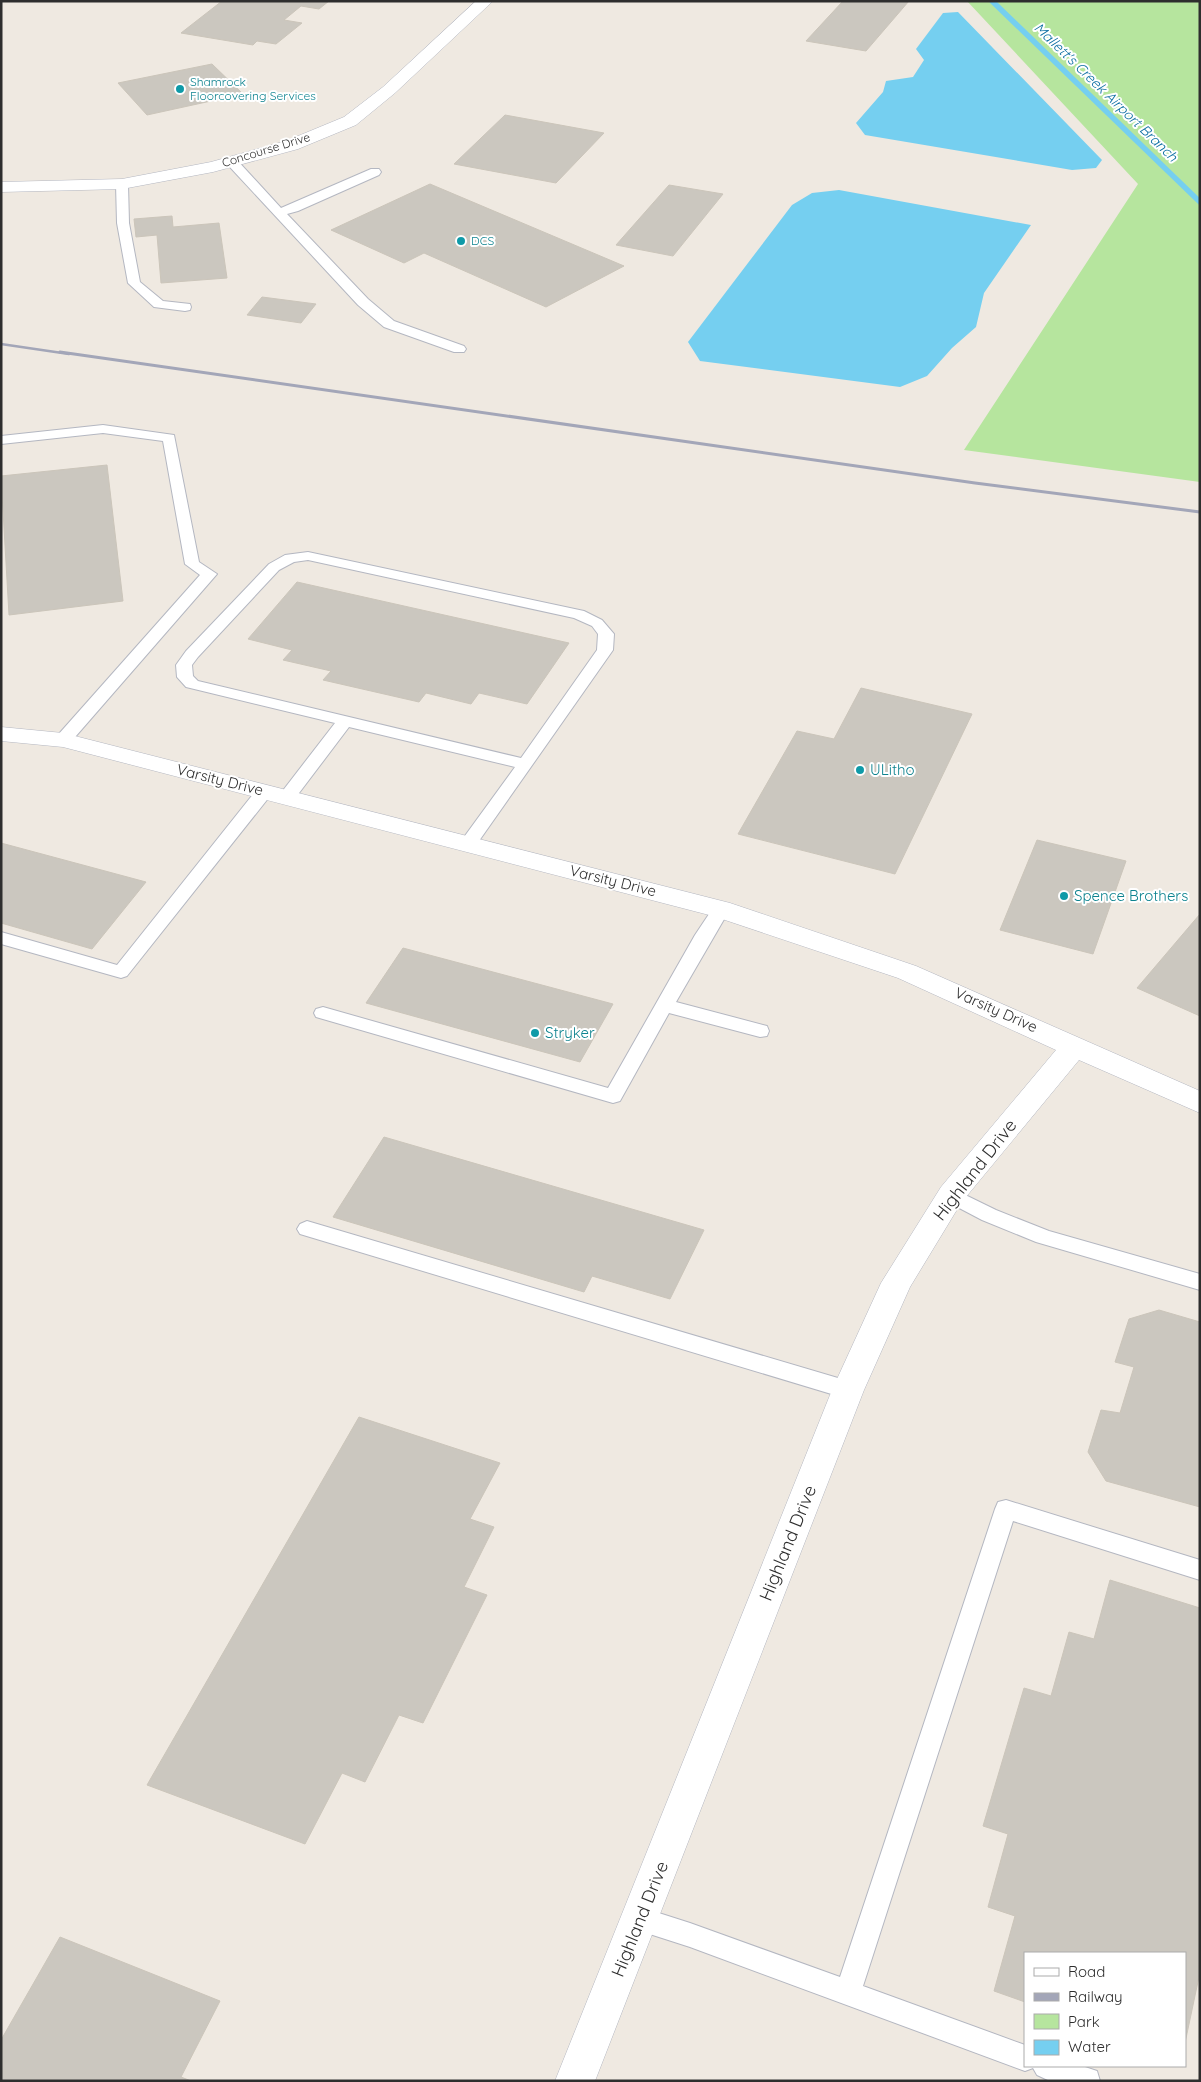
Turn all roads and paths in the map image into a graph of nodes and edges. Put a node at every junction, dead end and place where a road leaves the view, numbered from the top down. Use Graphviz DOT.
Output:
graph roads {
  1 [pos="485,1"];
  2 [pos="232,162"];
  3 [pos="375,172"];
  4 [pos="122,184"];
  5 [pos="1,187"];
  6 [pos="279,212"];
  7 [pos="185,307"];
  8 [pos="459,349"];
  9 [pos="1,440"];
  10 [pos="344,721"];
  11 [pos="1,734"];
  12 [pos="64,740"];
  13 [pos="525,764"];
  14 [pos="276,794"];
  15 [pos="468,844"];
  16 [pos="721,909"];
  17 [pos="1,938"];
  18 [pos="665,1005"];
  19 [pos="324,1013"];
  20 [pos="760,1031"];
  21 [pos="1075,1046"];
  22 [pos="1200,1103"];
  23 [pos="951,1195"];
  24 [pos="307,1229"];
  25 [pos="1200,1282"];
  26 [pos="848,1390"];
  27 [pos="1200,1570"];
  28 [pos="640,1919"];
  29 [pos="848,1993"];
  30 [pos="1024,2058"];
  31 [pos="1049,2067"];
  32 [pos="576,2081"];
  33 [pos="1087,2081"];
  1 -- 2 [label="street, Concourse Drive"];
  2 -- 4 [label="street, Concourse Drive"];
  2 -- 6 [label="lane"];
  3 -- 6 [label="lane"];
  4 -- 5 [label="street, Concourse Drive"];
  4 -- 7 [label="lane"];
  6 -- 8 [label="lane"];
  9 -- 12 [label="lane"];
  10 -- 13 [label="lane"];
  10 -- 13 [label="lane"];
  10 -- 14 [label="lane"];
  11 -- 12 [label="street, Varsity Drive"];
  12 -- 14 [label="street, Varsity Drive"];
  13 -- 15 [label="lane"];
  14 -- 15 [label="street, Varsity Drive"];
  14 -- 17 [label="lane"];
  15 -- 16 [label="street, Varsity Drive"];
  16 -- 18 [label="lane"];
  16 -- 21 [label="street, Varsity Drive"];
  18 -- 19 [label="lane"];
  18 -- 20 [label="lane"];
  21 -- 22 [label="street, Varsity Drive"];
  21 -- 23 [label="street, Highland Drive"];
  23 -- 25 [label="lane"];
  23 -- 26 [label="street, Highland Drive"];
  24 -- 26 [label="lane"];
  26 -- 28 [label="street, Highland Drive"];
  27 -- 29 [label="lane"];
  28 -- 29 [label="lane"];
  28 -- 32 [label="street, Highland Drive"];
  29 -- 30 [label="lane"];
  31 -- 33 [label="lane"];
}
